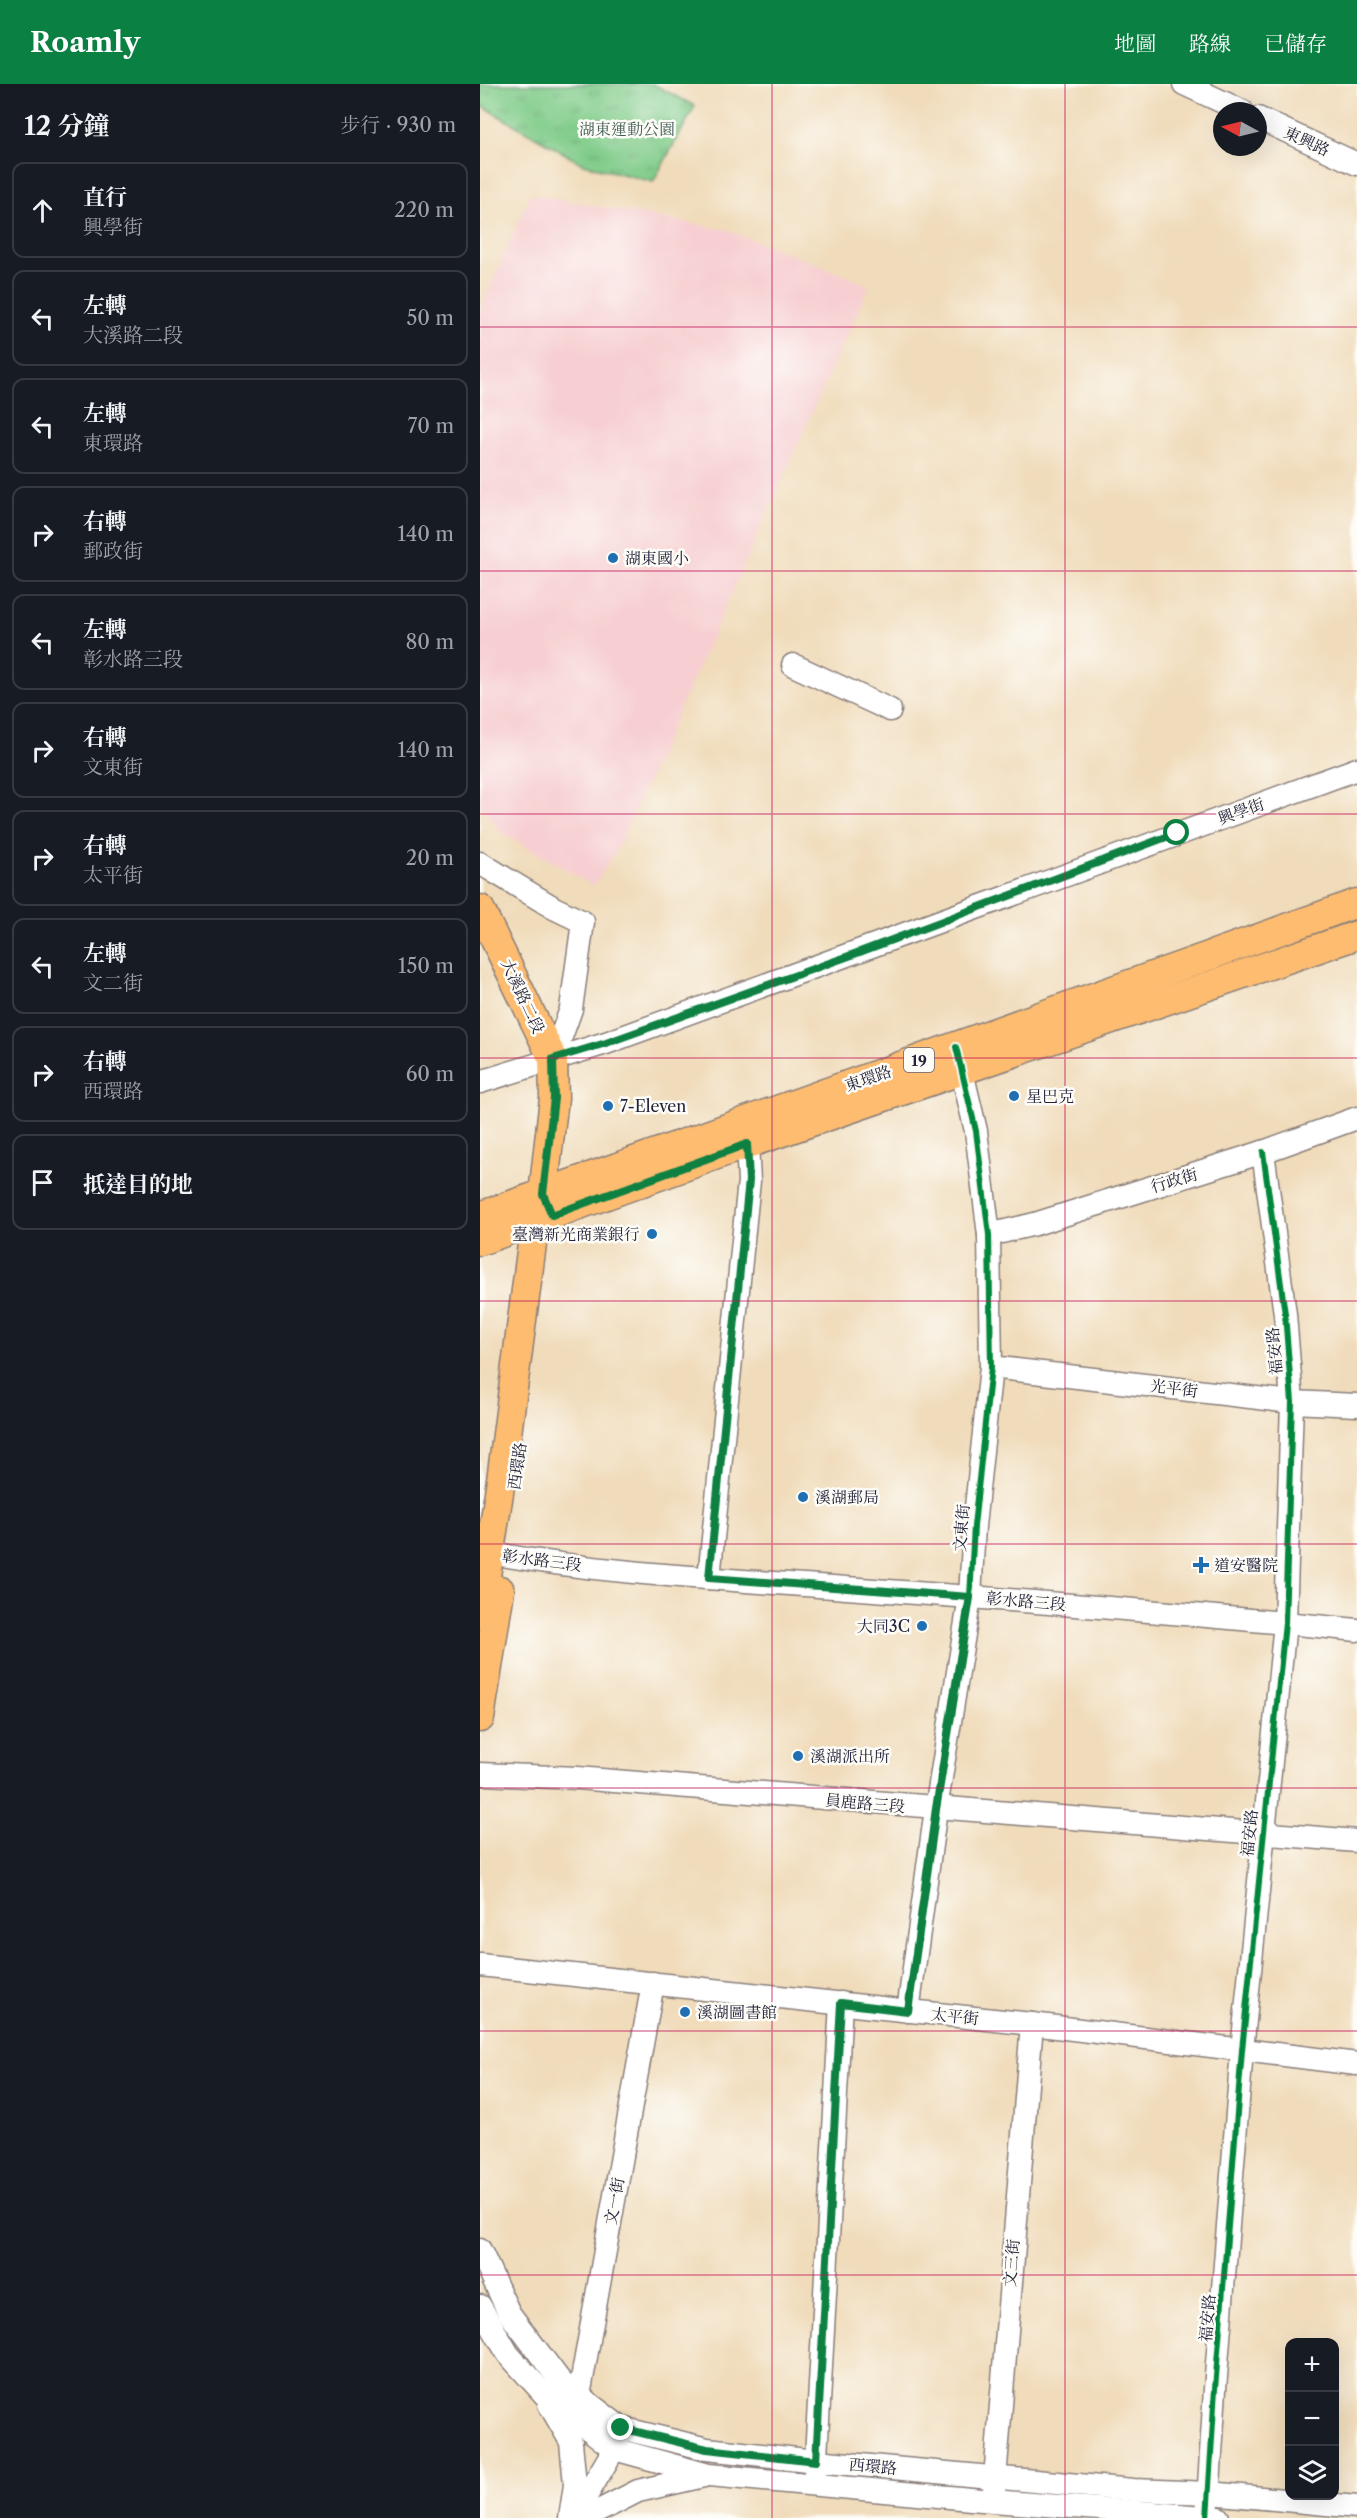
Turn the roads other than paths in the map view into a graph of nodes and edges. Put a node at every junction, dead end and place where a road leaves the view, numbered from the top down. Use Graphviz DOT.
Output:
graph roads {
  1 [pos="1184,84"];
  2 [pos="1223,102"];
  3 [pos="1267,122"];
  4 [pos="1357,164"];
  5 [pos="793,665"];
  6 [pos="890,710"];
  7 [pos="1357,769"];
  8 [pos="480,863"];
  9 [pos="1357,903"];
  10 [pos="480,909"];
  11 [pos="1357,935"];
  12 [pos="959,1058"];
  13 [pos="553,1059"];
  14 [pos="480,1082"];
  15 [pos="1357,1118"];
  16 [pos="743,1133"];
  17 [pos="1263,1152"];
  18 [pos="543,1210"];
  19 [pos="480,1216"];
  20 [pos="989,1234"];
  21 [pos="480,1241"];
  22 [pos="991,1366"];
  23 [pos="1292,1402"];
  24 [pos="1357,1405"];
  25 [pos="492,1553"];
  26 [pos="709,1578"];
  27 [pos="970,1597"];
  28 [pos="480,1614"];
  29 [pos="1285,1623"];
  30 [pos="1357,1630"];
  31 [pos="480,1718"];
  32 [pos="480,1774"];
  33 [pos="936,1809"];
  34 [pos="1263,1832"];
  35 [pos="1357,1842"];
  36 [pos="480,1965"];
  37 [pos="653,1983"];
  38 [pos="841,2003"];
  39 [pos="908,2011"];
  40 [pos="1032,2024"];
  41 [pos="1242,2050"];
  42 [pos="1357,2064"];
  43 [pos="480,2250"];
  44 [pos="480,2306"];
  45 [pos="544,2394"];
  46 [pos="579,2395"];
  47 [pos="575,2419"];
  48 [pos="618,2438"];
  49 [pos="816,2461"];
  50 [pos="709,2475"];
  51 [pos="995,2478"];
  52 [pos="814,2484"];
  53 [pos="1210,2493"];
  54 [pos="993,2501"];
  55 [pos="1357,2507"];
  56 [pos="572,2518"];
  57 [pos="585,2518"];
  58 [pos="1211,2518"];
  1 -- 2 [label="street"];
  3 -- 4 [label="street, 東興路"];
  5 -- 6 [label="street"];
  7 -- 13 [label="street, 興學街"];
  8 -- 13 [label="street"];
  9 -- 12 [label="main road, 東環路 / 19"];
  10 -- 13 [label="main road, 大溪路二段"];
  11 -- 12 [label="main road, 東環路 / 19"];
  12 -- 16 [label="main road, 東環路 / 19"];
  12 -- 20 [label="street, 文東街"];
  13 -- 14 [label="street, 興學街"];
  13 -- 18 [label="main road, 大溪路二段"];
  15 -- 17 [label="street, 行政街"];
  16 -- 18 [label="main road, 東環路 / 19"];
  16 -- 26 [label="street"];
  17 -- 20 [label="street, 行政街"];
  17 -- 23 [label="street, 福安路"];
  18 -- 19 [label="main road, 東環路 / 19"];
  18 -- 21 [label="main road, 東環路 / 19"];
  18 -- 25 [label="main road, 西環路"];
  20 -- 22 [label="street, 文東街"];
  22 -- 23 [label="street, 光平街"];
  22 -- 27 [label="street, 文東街"];
  23 -- 24 [label="street, 光平街"];
  23 -- 29 [label="street, 福安路"];
  25 -- 26 [label="street, 彰水路三段"];
  25 -- 28 [label="main road, 西環路"];
  25 -- 31 [label="main road, 西環路"];
  26 -- 27 [label="street, 彰水路三段"];
  27 -- 29 [label="street, 彰水路三段"];
  27 -- 33 [label="street, 文東街"];
  29 -- 30 [label="street, 彰水路三段"];
  29 -- 34 [label="street, 福安路"];
  32 -- 33 [label="street, 員鹿路三段"];
  33 -- 34 [label="street, 員鹿路三段"];
  33 -- 39 [label="street, 文東街"];
  34 -- 35 [label="street, 員鹿路三段"];
  34 -- 41 [label="street, 福安路"];
  36 -- 37 [label="street, 太平街"];
  37 -- 38 [label="street, 太平街"];
  37 -- 46 [label="street, 文一街"];
  38 -- 39 [label="street, 太平街"];
  38 -- 49 [label="street"];
  39 -- 40 [label="street, 太平街"];
  40 -- 41 [label="street, 太平街"];
  40 -- 51 [label="street, 文三街"];
  41 -- 42 [label="street, 太平街"];
  41 -- 53 [label="street, 福安路"];
  43 -- 46 [label="street, 西環路"];
  44 -- 45 [label="street, 西環路"];
  45 -- 47 [label="street, 西環路"];
  45 -- 56 [label="street"];
  46 -- 47 [label="street, 文一街"];
  46 -- 48 [label="street, 西環路"];
  47 -- 48 [label="street, 西環路"];
  48 -- 49 [label="street, 西環路"];
  48 -- 50 [label="street, 西環路"];
  48 -- 56 [label="street"];
  49 -- 51 [label="street, 西環路"];
  49 -- 52 [label="street"];
  50 -- 52 [label="street, 西環路"];
  50 -- 57 [label="street"];
  51 -- 53 [label="street, 西環路"];
  51 -- 54 [label="street, 文三街"];
  52 -- 54 [label="street, 西環路"];
  53 -- 55 [label="street, 西環路"];
  53 -- 58 [label="street, 福安路"];
  54 -- 58 [label="street, 西環路"];
}
